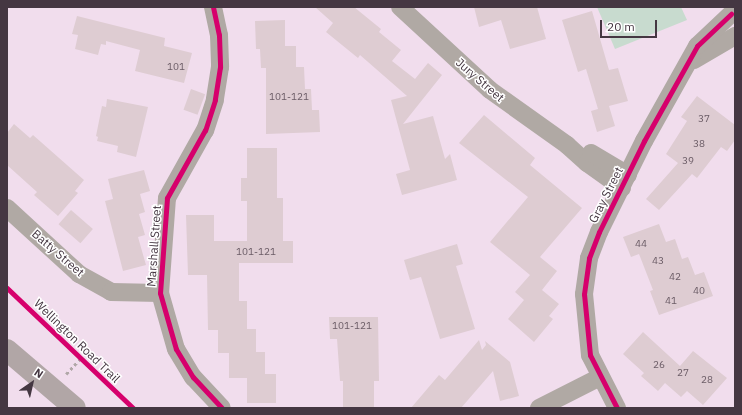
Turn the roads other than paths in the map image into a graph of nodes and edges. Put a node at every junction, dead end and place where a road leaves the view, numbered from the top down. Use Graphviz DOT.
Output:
graph roads {
  1 [pos="213,7"];
  2 [pos="400,7"];
  3 [pos="732,14"];
  4 [pos="735,36"];
  5 [pos="690,62"];
  6 [pos="625,182"];
  7 [pos="7,208"];
  8 [pos="160,293"];
  9 [pos="7,350"];
  10 [pos="600,377"];
  11 [pos="75,408"];
  12 [pos="222,408"];
  13 [pos="539,408"];
  14 [pos="617,408"];
  1 -- 8 [label="street, Marshall Street"];
  2 -- 6 [label="street, Jury Street"];
  3 -- 5 [label="street, Gray Street"];
  4 -- 5 [label="street, Gray Street"];
  5 -- 6 [label="street, Gray Street"];
  6 -- 10 [label="street, Gray Street"];
  7 -- 8 [label="street, Batty Street"];
  8 -- 12 [label="street, Marshall Street"];
  9 -- 11 [label="highway"];
  10 -- 13 [label="street"];
  10 -- 14 [label="street, Gray Street"];
}
